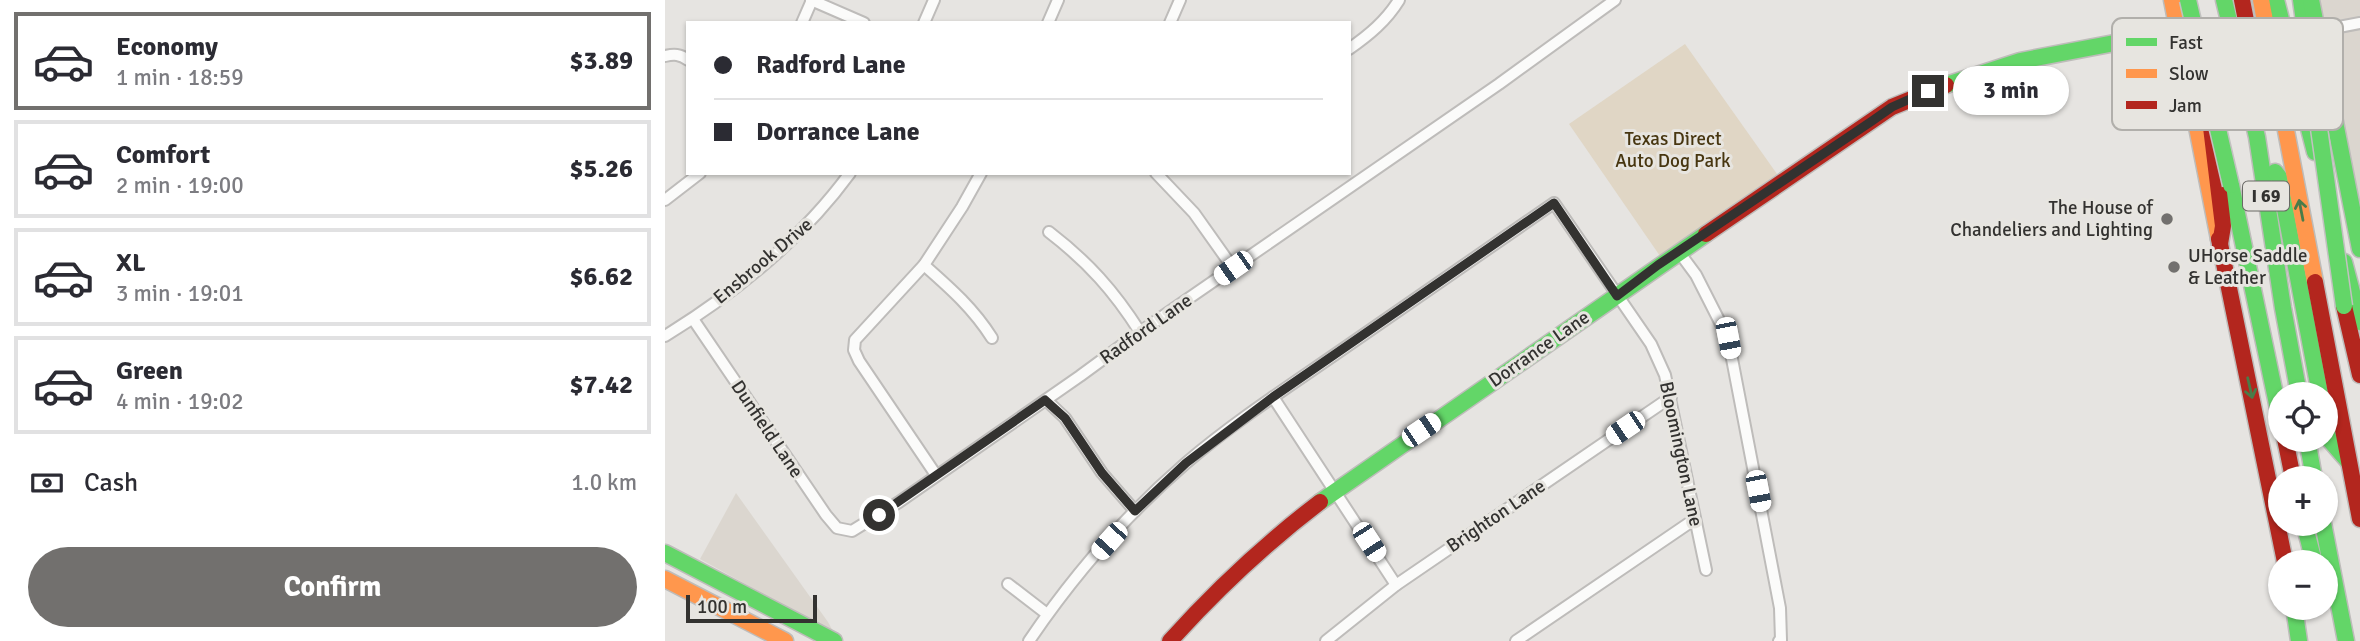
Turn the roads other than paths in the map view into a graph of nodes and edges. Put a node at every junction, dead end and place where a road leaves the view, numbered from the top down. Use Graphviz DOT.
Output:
graph roads {
  1 [pos="812,0"];
  2 [pos="934,0"];
  3 [pos="1058,0"];
  4 [pos="1180,0"];
  5 [pos="1399,0"];
  6 [pos="1615,0"];
  7 [pos="2172,0"];
  8 [pos="2188,0"];
  9 [pos="2199,0"];
  10 [pos="2224,0"];
  11 [pos="2242,0"];
  12 [pos="2261,0"];
  13 [pos="2276,0"];
  14 [pos="2301,0"];
  15 [pos="2311,0"];
  16 [pos="1601,4"];
  17 [pos="2175,18"];
  18 [pos="2192,18"];
  19 [pos="2201,18"];
  20 [pos="2228,18"];
  21 [pos="2245,18"];
  22 [pos="2264,18"];
  23 [pos="2281,18"];
  24 [pos="2304,18"];
  25 [pos="2315,18"];
  26 [pos="803,21"];
  27 [pos="859,21"];
  28 [pos="925,21"];
  29 [pos="1049,21"];
  30 [pos="1170,21"];
  31 [pos="2112,43"];
  32 [pos="1351,48"];
  33 [pos="665,56"];
  34 [pos="686,58"];
  35 [pos="2198,130"];
  36 [pos="2213,130"];
  37 [pos="2218,130"];
  38 [pos="2256,130"];
  39 [pos="2267,130"];
  40 [pos="2286,130"];
  41 [pos="2310,130"];
  42 [pos="2319,130"];
  43 [pos="2337,130"];
  44 [pos="2275,172"];
  45 [pos="698,175"];
  46 [pos="848,175"];
  47 [pos="980,175"];
  48 [pos="1158,175"];
  49 [pos="665,200"];
  50 [pos="1049,232"];
  51 [pos="2220,244"];
  52 [pos="2360,250"];
  53 [pos="1679,252"];
  54 [pos="923,265"];
  55 [pos="1233,268"];
  56 [pos="1617,296"];
  57 [pos="693,319"];
  58 [pos="2360,322"];
  59 [pos="1140,332"];
  60 [pos="665,336"];
  61 [pos="992,338"];
  62 [pos="2360,375"];
  63 [pos="2272,382"];
  64 [pos="2297,382"];
  65 [pos="2309,382"];
  66 [pos="2318,382"];
  67 [pos="1273,397"];
  68 [pos="1671,397"];
  69 [pos="1045,400"];
  70 [pos="2338,449"];
  71 [pos="2349,462"];
  72 [pos="936,475"];
  73 [pos="1334,490"];
  74 [pos="1135,511"];
  75 [pos="1695,519"];
  76 [pos="2360,519"];
  77 [pos="847,531"];
  78 [pos="2326,536"];
  79 [pos="2283,550"];
  80 [pos="665,553"];
  81 [pos="684,562"];
  82 [pos="1706,570"];
  83 [pos="670,581"];
  84 [pos="1008,584"];
  85 [pos="1396,585"];
  86 [pos="767,606"];
  87 [pos="1047,614"];
  88 [pos="2296,620"];
  89 [pos="2331,620"];
  90 [pos="754,625"];
  91 [pos="785,641"];
  92 [pos="834,641"];
  93 [pos="1028,641"];
  94 [pos="1170,641"];
  95 [pos="1326,641"];
  96 [pos="1516,641"];
  97 [pos="1779,641"];
  98 [pos="2299,641"];
  99 [pos="2337,641"];
  100 [pos="2346,641"];
  1 -- 26 [label="street"];
  1 -- 27 [label="street"];
  2 -- 28 [label="street"];
  3 -- 29 [label="street"];
  4 -- 30 [label="street"];
  5 -- 32 [label="street"];
  6 -- 16 [label="street, Radford Lane"];
  7 -- 17 [label="main road"];
  8 -- 18 [label="main road, bridge"];
  9 -- 19 [label="main road"];
  10 -- 20 [label="main road, I 69"];
  11 -- 21 [label="main road"];
  22 -- 12 [label="main road, I 69, one-way"];
  13 -- 23 [label="main road"];
  14 -- 24 [label="main road, bridge"];
  15 -- 25 [label="main road"];
  16 -- 55 [label="street, Radford Lane"];
  31 -- 53 [label="main road, Dorrance Lane"];
  33 -- 34 [label="street"];
  35 -- 51 [label="main road"];
  36 -- 51 [label="main road"];
  37 -- 63 [label="main road, bridge"];
  38 -- 64 [label="main road, I 69"];
  39 -- 44 [label="main road"];
  71 -- 40 [label="main road, I 69, one-way"];
  41 -- 58 [label="main road"];
  42 -- 62 [label="main road, bridge"];
  43 -- 52 [label="main road"];
  44 -- 65 [label="main road"];
  44 -- 66 [label="main road"];
  45 -- 49 [label="street"];
  46 -- 57 [label="street, Ensbrook Drive"];
  47 -- 54 [label="street"];
  48 -- 55 [label="street"];
  50 -- 59 [label="street"];
  51 -- 79 [label="main road, one-way"];
  53 -- 56 [label="main road, Dorrance Lane"];
  53 -- 97 [label="street"];
  54 -- 61 [label="street"];
  54 -- 72 [label="street"];
  55 -- 59 [label="street, Radford Lane"];
  56 -- 67 [label="street, Bloomington Lane"];
  56 -- 68 [label="street, Bloomington Lane"];
  56 -- 73 [label="main road, Dorrance Lane"];
  57 -- 60 [label="street, Ensbrook Drive"];
  57 -- 77 [label="street, Dunfield Lane"];
  59 -- 69 [label="street, Radford Lane"];
  67 -- 73 [label="street"];
  67 -- 74 [label="street"];
  68 -- 75 [label="street, Bloomington Lane"];
  68 -- 85 [label="street, Brighton Lane"];
  69 -- 72 [label="street, Radford Lane"];
  69 -- 74 [label="street"];
  70 -- 71 [label="main road"];
  71 -- 76 [label="main road, I 69"];
  72 -- 77 [label="street, Radford Lane"];
  73 -- 85 [label="street"];
  73 -- 94 [label="main road, Dorrance Lane"];
  74 -- 87 [label="street"];
  75 -- 82 [label="street, Bloomington Lane"];
  75 -- 96 [label="street"];
  78 -- 100 [label="main road"];
  80 -- 81 [label="main road"];
  81 -- 83 [label="main road"];
  81 -- 86 [label="main road"];
  83 -- 90 [label="main road"];
  84 -- 87 [label="street"];
  85 -- 95 [label="street, Brighton Lane"];
  86 -- 90 [label="main road"];
  86 -- 92 [label="main road"];
  87 -- 93 [label="street"];
  88 -- 98 [label="main road"];
  89 -- 99 [label="main road"];
  90 -- 91 [label="main road"];
}
